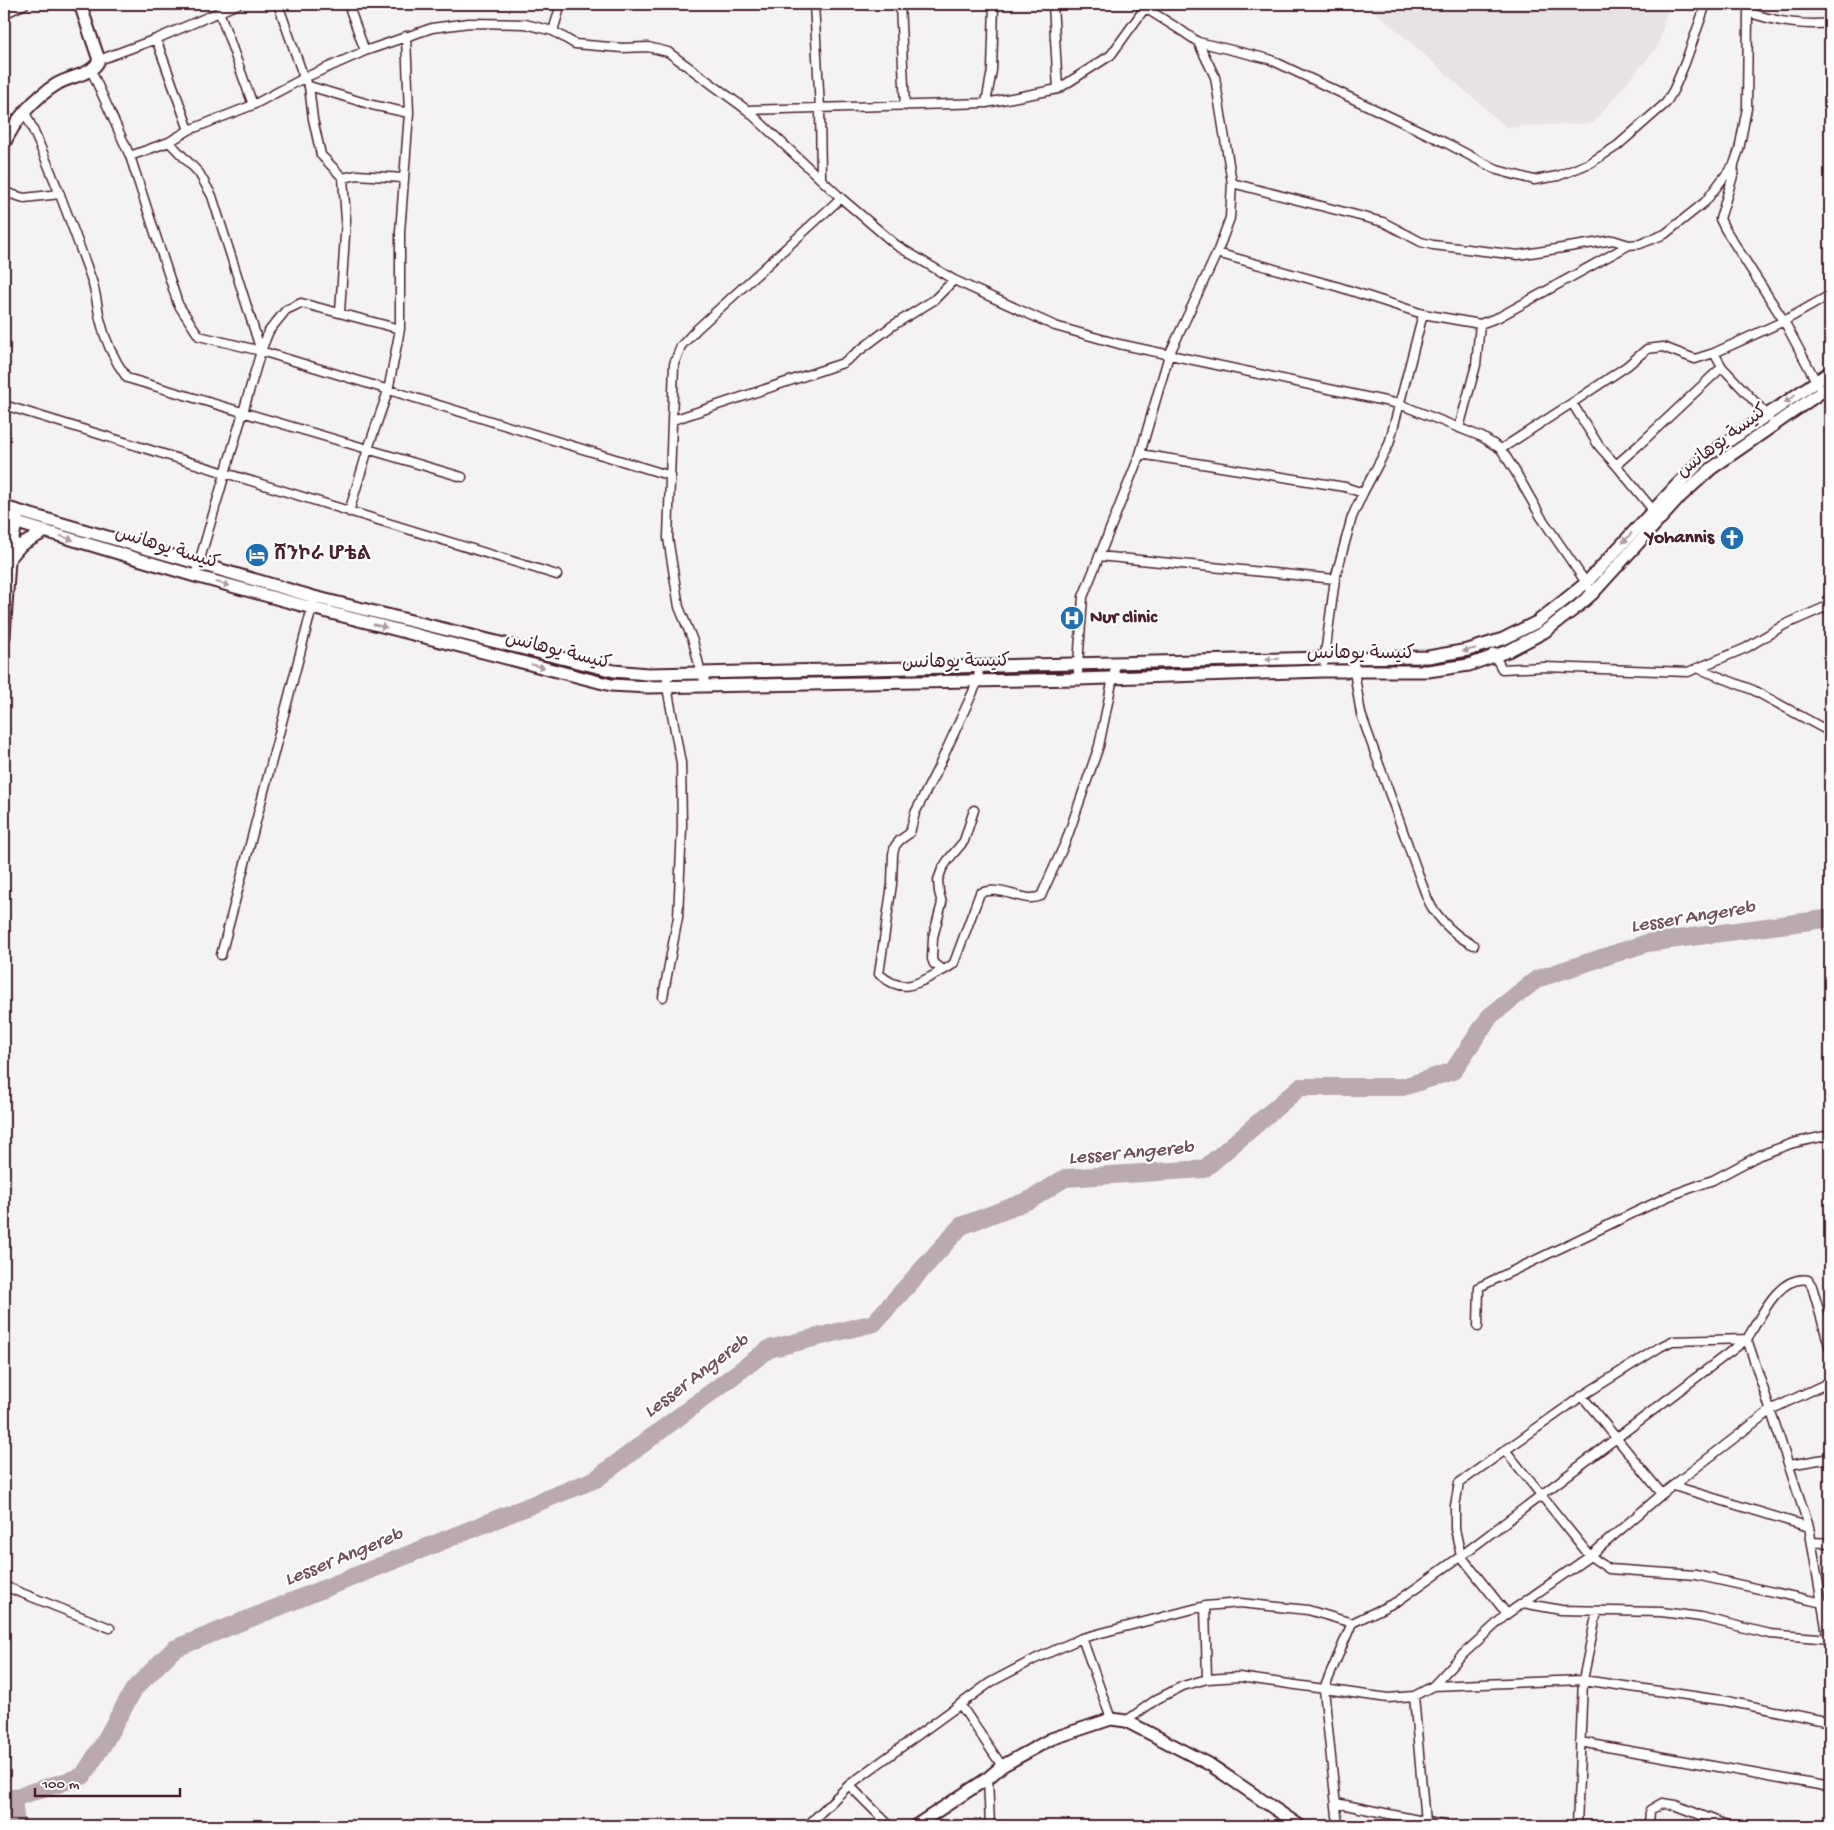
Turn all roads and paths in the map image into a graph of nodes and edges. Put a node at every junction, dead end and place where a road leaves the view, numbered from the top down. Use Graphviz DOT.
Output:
graph roads {
  1 [pos="25,4"];
  2 [pos="80,4"];
  3 [pos="238,4"];
  4 [pos="278,4"];
  5 [pos="348,4"];
  6 [pos="562,4"];
  7 [pos="814,4"];
  8 [pos="900,4"];
  9 [pos="994,4"];
  10 [pos="1053,4"];
  11 [pos="1706,4"];
  12 [pos="1746,4"];
  13 [pos="1142,6"];
  14 [pos="219,11"];
  15 [pos="1748,12"];
  16 [pos="4,14"];
  17 [pos="1830,23"];
  18 [pos="553,31"];
  19 [pos="406,36"];
  20 [pos="156,39"];
  21 [pos="1198,42"];
  22 [pos="365,51"];
  23 [pos="98,60"];
  24 [pos="91,70"];
  25 [pos="304,78"];
  26 [pos="309,86"];
  27 [pos="1058,89"];
  28 [pos="986,103"];
  29 [pos="253,105"];
  30 [pos="905,106"];
  31 [pos="820,108"];
  32 [pos="747,110"];
  33 [pos="25,112"];
  34 [pos="409,113"];
  35 [pos="7,128"];
  36 [pos="189,130"];
  37 [pos="169,142"];
  38 [pos="4,144"];
  39 [pos="130,156"];
  40 [pos="1734,164"];
  41 [pos="343,178"];
  42 [pos="403,178"];
  43 [pos="821,179"];
  44 [pos="1232,183"];
  45 [pos="4,192"];
  46 [pos="60,194"];
  47 [pos="841,198"];
  48 [pos="1629,245"];
  49 [pos="1217,253"];
  50 [pos="954,280"];
  51 [pos="1830,295"];
  52 [pos="340,312"];
  53 [pos="1423,314"];
  54 [pos="1784,321"];
  55 [pos="1480,324"];
  56 [pos="400,329"];
  57 [pos="261,351"];
  58 [pos="1714,353"];
  59 [pos="1169,354"];
  60 [pos="1722,367"];
  61 [pos="1830,372"];
  62 [pos="1815,380"];
  63 [pos="1826,388"];
  64 [pos="388,391"];
  65 [pos="1572,403"];
  66 [pos="1399,404"];
  67 [pos="4,405"];
  68 [pos="243,411"];
  69 [pos="1767,415"];
  70 [pos="673,420"];
  71 [pos="1774,425"];
  72 [pos="1459,428"];
  73 [pos="368,449"];
  74 [pos="1501,449"];
  75 [pos="1140,454"];
  76 [pos="1616,465"];
  77 [pos="226,473"];
  78 [pos="671,476"];
  79 [pos="462,477"];
  80 [pos="1363,493"];
  81 [pos="1653,510"];
  82 [pos="349,512"];
  83 [pos="4,513"];
  84 [pos="17,517"];
  85 [pos="46,531"];
  86 [pos="1099,556"];
  87 [pos="9,560"];
  88 [pos="199,565"];
  89 [pos="557,575"];
  90 [pos="195,576"];
  91 [pos="1335,579"];
  92 [pos="1586,583"];
  93 [pos="1593,593"];
  94 [pos="313,603"];
  95 [pos="1830,605"];
  96 [pos="4,637"];
  97 [pos="1492,643"];
  98 [pos="1494,656"];
  99 [pos="1324,658"];
  100 [pos="1354,658"];
  101 [pos="1116,663"];
  102 [pos="1078,664"];
  103 [pos="979,667"];
  104 [pos="1698,668"];
  105 [pos="1323,671"];
  106 [pos="1354,671"];
  107 [pos="701,673"];
  108 [pos="667,674"];
  109 [pos="1113,678"];
  110 [pos="978,680"];
  111 [pos="1078,680"];
  112 [pos="707,686"];
  113 [pos="667,687"];
  114 [pos="1830,732"];
  115 [pos="974,810"];
  116 [pos="1474,945"];
  117 [pos="220,955"];
  118 [pos="944,970"];
  119 [pos="663,997"];
  120 [pos="1830,1135"];
  121 [pos="1478,1327"];
  122 [pos="1747,1339"];
  123 [pos="1830,1349"];
  124 [pos="1830,1382"];
  125 [pos="1582,1396"];
  126 [pos="1772,1409"];
  127 [pos="1617,1438"];
  128 [pos="1505,1450"];
  129 [pos="1830,1458"];
  130 [pos="1789,1465"];
  131 [pos="1674,1486"];
  132 [pos="1662,1494"];
  133 [pos="1541,1495"];
  134 [pos="1809,1527"];
  135 [pos="1812,1542"];
  136 [pos="1830,1543"];
  137 [pos="1461,1556"];
  138 [pos="1590,1556"];
  139 [pos="4,1586"];
  140 [pos="1523,1603"];
  141 [pos="1823,1603"];
  142 [pos="1205,1606"];
  143 [pos="1597,1611"];
  144 [pos="1507,1614"];
  145 [pos="1352,1623"];
  146 [pos="110,1628"];
  147 [pos="1082,1638"];
  148 [pos="1829,1640"];
  149 [pos="1830,1651"];
  150 [pos="1207,1679"];
  151 [pos="1583,1680"];
  152 [pos="1433,1686"];
  153 [pos="1324,1689"];
  154 [pos="1414,1696"];
  155 [pos="960,1704"];
  156 [pos="1111,1719"];
  157 [pos="1126,1721"];
  158 [pos="1830,1722"];
  159 [pos="1580,1742"];
  160 [pos="1002,1766"];
  161 [pos="988,1778"];
  162 [pos="849,1785"];
  163 [pos="1830,1787"];
  164 [pos="1336,1803"];
  165 [pos="924,1822"];
  166 [pos="1424,1822"];
  167 [pos="807,1826"];
  168 [pos="890,1826"];
  169 [pos="914,1826"];
  170 [pos="990,1826"];
  171 [pos="1300,1826"];
  172 [pos="1338,1826"];
  173 [pos="1447,1826"];
  174 [pos="1577,1826"];
  175 [pos="1649,1826"];
  176 [pos="1729,1826"];
  1 -- 16 [label="street"];
  2 -- 23 [label="street"];
  3 -- 14 [label="street"];
  4 -- 25 [label="street"];
  5 -- 22 [label="street"];
  6 -- 18 [label="street"];
  7 -- 31 [label="street"];
  8 -- 30 [label="street"];
  9 -- 28 [label="street"];
  10 -- 27 [label="street"];
  11 -- 21 [label="street"];
  12 -- 15 [label="street"];
  13 -- 21 [label="street"];
  13 -- 27 [label="street"];
  14 -- 20 [label="street"];
  14 -- 29 [label="street"];
  15 -- 17 [label="street"];
  15 -- 40 [label="street"];
  18 -- 19 [label="street"];
  18 -- 32 [label="street"];
  19 -- 22 [label="street"];
  19 -- 34 [label="street"];
  20 -- 23 [label="street"];
  20 -- 36 [label="street"];
  21 -- 44 [label="street"];
  22 -- 25 [label="street"];
  23 -- 24 [label="street"];
  24 -- 33 [label="street"];
  24 -- 39 [label="street"];
  25 -- 26 [label="street"];
  25 -- 29 [label="street"];
  26 -- 34 [label="street"];
  26 -- 41 [label="street"];
  27 -- 28 [label="street"];
  28 -- 30 [label="street"];
  29 -- 36 [label="street"];
  30 -- 31 [label="street"];
  31 -- 32 [label="street"];
  31 -- 43 [label="street"];
  32 -- 43 [label="street"];
  33 -- 35 [label="street"];
  33 -- 46 [label="street"];
  34 -- 42 [label="street"];
  35 -- 38 [label="street"];
  36 -- 37 [label="street"];
  37 -- 39 [label="street"];
  37 -- 57 [label="street"];
  39 -- 57 [label="street"];
  40 -- 48 [label="street"];
  40 -- 54 [label="street"];
  41 -- 42 [label="street"];
  41 -- 52 [label="street"];
  42 -- 56 [label="street"];
  43 -- 47 [label="street"];
  44 -- 48 [label="street"];
  44 -- 49 [label="street"];
  45 -- 46 [label="street"];
  46 -- 68 [label="street"];
  47 -- 50 [label="street"];
  47 -- 70 [label="street"];
  48 -- 55 [label="street"];
  49 -- 53 [label="street"];
  49 -- 59 [label="street"];
  50 -- 59 [label="street"];
  50 -- 70 [label="street"];
  51 -- 54 [label="street"];
  52 -- 56 [label="street"];
  52 -- 57 [label="street"];
  53 -- 55 [label="street"];
  53 -- 66 [label="street"];
  54 -- 58 [label="street"];
  54 -- 62 [label="street"];
  55 -- 72 [label="street"];
  56 -- 64 [label="street"];
  57 -- 64 [label="street"];
  57 -- 68 [label="street"];
  58 -- 60 [label="street"];
  58 -- 65 [label="street"];
  59 -- 66 [label="street"];
  59 -- 75 [label="street"];
  60 -- 69 [label="street"];
  60 -- 76 [label="street"];
  61 -- 62 [label="street"];
  62 -- 63 [label="street"];
  62 -- 69 [label="street, one-way"];
  63 -- 71 [label="street, كنيسة يوهانس"];
  64 -- 73 [label="street"];
  64 -- 78 [label="street"];
  65 -- 74 [label="street"];
  65 -- 76 [label="street"];
  66 -- 72 [label="street"];
  66 -- 80 [label="street"];
  67 -- 77 [label="street"];
  68 -- 73 [label="street"];
  68 -- 77 [label="street"];
  69 -- 71 [label="street"];
  69 -- 81 [label="street"];
  70 -- 78 [label="street"];
  71 -- 93 [label="street, كنيسة يوهانس"];
  72 -- 74 [label="street"];
  73 -- 79 [label="street"];
  73 -- 82 [label="street"];
  74 -- 92 [label="street"];
  75 -- 80 [label="street"];
  75 -- 86 [label="street"];
  76 -- 81 [label="street"];
  77 -- 82 [label="street"];
  77 -- 88 [label="street"];
  78 -- 107 [label="street"];
  80 -- 91 [label="street"];
  81 -- 92 [label="street, one-way"];
  82 -- 89 [label="street"];
  83 -- 84 [label="street"];
  84 -- 85 [label="street, كنيسة يوهانس"];
  84 -- 87 [label="street"];
  84 -- 88 [label="street"];
  85 -- 87 [label="street"];
  85 -- 90 [label="street, كنيسة يوهانس, one-way"];
  86 -- 91 [label="street"];
  86 -- 102 [label="street"];
  87 -- 96 [label="street"];
  88 -- 90 [label="street"];
  88 -- 94 [label="street"];
  90 -- 94 [label="street, كنيسة يوهانس, one-way"];
  91 -- 99 [label="street"];
  92 -- 93 [label="street"];
  92 -- 97 [label="street"];
  93 -- 98 [label="street, كنيسة يوهانس"];
  94 -- 108 [label="street"];
  94 -- 113 [label="street, كنيسة يوهانس, one-way"];
  94 -- 117 [label="street"];
  95 -- 104 [label="street"];
  97 -- 98 [label="street"];
  97 -- 100 [label="street, one-way"];
  98 -- 104 [label="street"];
  98 -- 106 [label="street, كنيسة يوهانس"];
  99 -- 100 [label="street"];
  99 -- 101 [label="street, one-way"];
  99 -- 105 [label="street"];
  100 -- 106 [label="street"];
  101 -- 102 [label="street"];
  101 -- 109 [label="street"];
  102 -- 103 [label="street"];
  102 -- 111 [label="street"];
  103 -- 107 [label="street"];
  103 -- 110 [label="street"];
  104 -- 114 [label="street"];
  105 -- 106 [label="street, كنيسة يوهانس"];
  105 -- 109 [label="street, كنيسة يوهانس"];
  106 -- 116 [label="street"];
  107 -- 108 [label="street"];
  107 -- 112 [label="street"];
  108 -- 113 [label="street"];
  109 -- 111 [label="street, كنيسة يوهانس"];
  109 -- 118 [label="street"];
  110 -- 111 [label="street, كنيسة يوهانس"];
  110 -- 112 [label="street, كنيسة يوهانس"];
  110 -- 118 [label="street"];
  112 -- 113 [label="street, كنيسة يوهانس"];
  113 -- 119 [label="street"];
  115 -- 118 [label="street"];
  120 -- 121 [label="street"];
  122 -- 123 [label="street"];
  122 -- 125 [label="street"];
  122 -- 126 [label="street"];
  122 -- 127 [label="street"];
  124 -- 126 [label="street"];
  125 -- 127 [label="street"];
  125 -- 128 [label="street"];
  126 -- 130 [label="street"];
  126 -- 131 [label="street"];
  127 -- 132 [label="street"];
  127 -- 133 [label="street"];
  128 -- 133 [label="street"];
  128 -- 137 [label="street"];
  129 -- 130 [label="street"];
  130 -- 134 [label="street"];
  131 -- 132 [label="street"];
  131 -- 134 [label="street"];
  132 -- 138 [label="street"];
  133 -- 137 [label="street"];
  133 -- 138 [label="street"];
  134 -- 135 [label="street"];
  135 -- 136 [label="street"];
  135 -- 141 [label="street"];
  137 -- 144 [label="street"];
  137 -- 145 [label="street"];
  138 -- 140 [label="street"];
  138 -- 141 [label="street"];
  139 -- 146 [label="street"];
  140 -- 143 [label="street"];
  140 -- 144 [label="street"];
  141 -- 148 [label="street"];
  142 -- 145 [label="street"];
  142 -- 147 [label="street"];
  142 -- 150 [label="street"];
  143 -- 148 [label="street"];
  143 -- 151 [label="street"];
  144 -- 152 [label="street"];
  145 -- 153 [label="street"];
  147 -- 155 [label="street"];
  147 -- 156 [label="street"];
  148 -- 149 [label="street"];
  150 -- 153 [label="street"];
  150 -- 157 [label="street"];
  151 -- 152 [label="street"];
  151 -- 158 [label="street"];
  151 -- 159 [label="street"];
  152 -- 154 [label="street"];
  153 -- 154 [label="street"];
  153 -- 164 [label="street"];
  154 -- 166 [label="street"];
  155 -- 160 [label="street"];
  155 -- 162 [label="street"];
  156 -- 157 [label="street"];
  156 -- 160 [label="street"];
  157 -- 171 [label="street"];
  159 -- 163 [label="street"];
  159 -- 174 [label="street"];
  160 -- 161 [label="street"];
  161 -- 165 [label="street"];
  161 -- 170 [label="street"];
  162 -- 167 [label="street"];
  162 -- 168 [label="street"];
  164 -- 166 [label="street"];
  164 -- 172 [label="street"];
  165 -- 169 [label="street"];
  166 -- 173 [label="street"];
  175 -- 176 [label="street"];
}
